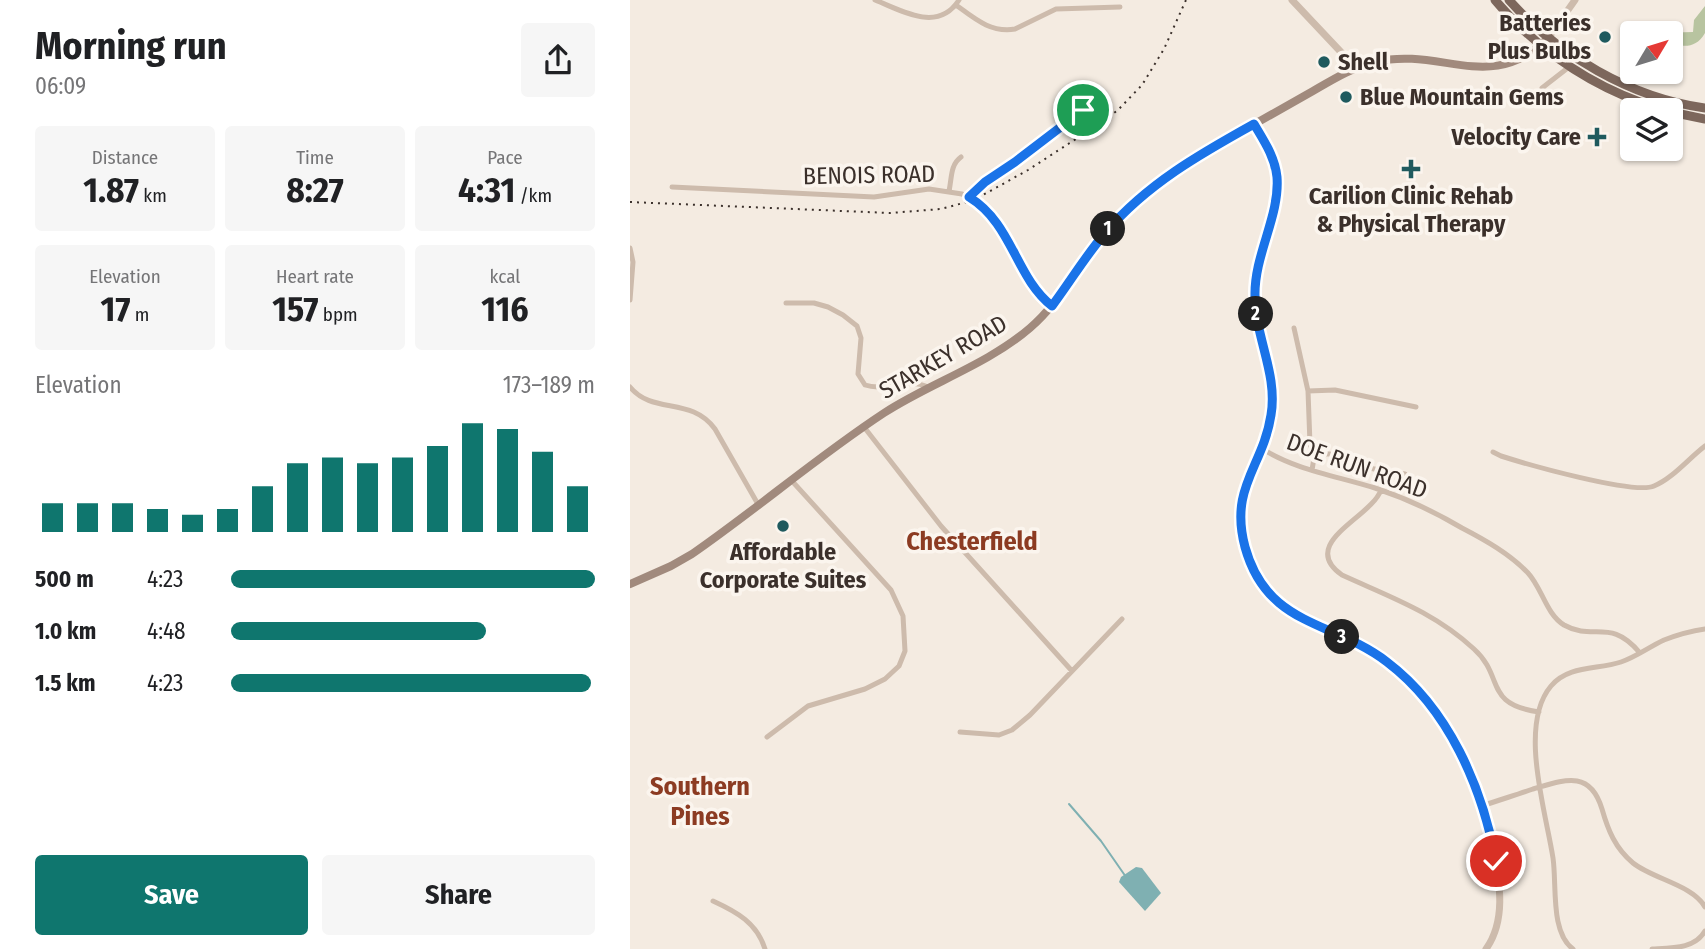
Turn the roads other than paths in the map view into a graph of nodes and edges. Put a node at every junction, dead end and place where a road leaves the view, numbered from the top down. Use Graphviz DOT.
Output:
graph roads {
  1 [pos="875,0"];
  2 [pos="1292,0"];
  3 [pos="1495,0"];
  4 [pos="1509,0"];
  5 [pos="1575,0"];
  6 [pos="958,2"];
  7 [pos="1120,7"];
  8 [pos="1549,37"];
  9 [pos="1541,46"];
  10 [pos="1569,67"];
  11 [pos="1356,68"];
  12 [pos="1542,88"];
  13 [pos="1629,98"];
  14 [pos="1065,100"];
  15 [pos="1705,108"];
  16 [pos="1683,114"];
  17 [pos="1705,119"];
  18 [pos="1254,124"];
  19 [pos="961,157"];
  20 [pos="672,187"];
  21 [pos="949,191"];
  22 [pos="969,197"];
  23 [pos="630,248"];
  24 [pos="630,300"];
  25 [pos="786,303"];
  26 [pos="1052,306"];
  27 [pos="1294,328"];
  28 [pos="630,387"];
  29 [pos="928,387"];
  30 [pos="1308,391"];
  31 [pos="1416,407"];
  32 [pos="864,428"];
  33 [pos="1705,446"];
  34 [pos="1261,448"];
  35 [pos="1493,452"];
  36 [pos="1314,454"];
  37 [pos="1312,470"];
  38 [pos="1405,474"];
  39 [pos="792,481"];
  40 [pos="1381,490"];
  41 [pos="759,506"];
  42 [pos="630,584"];
  43 [pos="1122,619"];
  44 [pos="1705,629"];
  45 [pos="1640,653"];
  46 [pos="1072,671"];
  47 [pos="1539,712"];
  48 [pos="960,733"];
  49 [pos="767,737"];
  50 [pos="1538,788"];
  51 [pos="1482,806"];
  52 [pos="713,901"];
  53 [pos="1705,907"];
  54 [pos="1705,930"];
  55 [pos="765,949"];
  56 [pos="1486,949"];
  57 [pos="1573,949"];
  58 [pos="1653,949"];
  1 -- 6 [label="street"];
  2 -- 11 [label="street"];
  3 -- 9 [label="main road"];
  4 -- 8 [label="main road"];
  5 -- 8 [label="street, STARKEY ROAD"];
  6 -- 7 [label="street"];
  8 -- 9 [label="main road, STARKEY ROAD"];
  8 -- 15 [label="main road"];
  9 -- 10 [label="main road"];
  9 -- 11 [label="main road, STARKEY ROAD"];
  10 -- 12 [label="street"];
  10 -- 13 [label="main road"];
  11 -- 18 [label="main road, STARKEY ROAD"];
  14 -- 22 [label="street"];
  16 -- 17 [label="main road"];
  18 -- 26 [label="main road, STARKEY ROAD"];
  18 -- 34 [label="street"];
  19 -- 21 [label="street"];
  20 -- 21 [label="street, BENOIS ROAD"];
  21 -- 22 [label="street, BENOIS ROAD"];
  22 -- 26 [label="street, BENOIS ROAD"];
  23 -- 24 [label="street"];
  25 -- 29 [label="street"];
  26 -- 29 [label="main road, STARKEY ROAD"];
  27 -- 30 [label="street"];
  28 -- 41 [label="street"];
  29 -- 32 [label="main road, STARKEY ROAD"];
  30 -- 31 [label="street"];
  30 -- 36 [label="street"];
  32 -- 39 [label="main road, STARKEY ROAD"];
  32 -- 46 [label="street"];
  33 -- 35 [label="street"];
  34 -- 37 [label="street, DOE RUN ROAD"];
  34 -- 51 [label="street"];
  36 -- 37 [label="street"];
  36 -- 38 [label="street"];
  37 -- 40 [label="street, DOE RUN ROAD"];
  39 -- 41 [label="main road, STARKEY ROAD"];
  39 -- 49 [label="street"];
  40 -- 45 [label="street, DOE RUN ROAD"];
  40 -- 47 [label="street"];
  41 -- 42 [label="main road, STARKEY ROAD"];
  43 -- 46 [label="street"];
  44 -- 45 [label="street"];
  45 -- 47 [label="street"];
  46 -- 48 [label="street"];
  47 -- 50 [label="street"];
  50 -- 51 [label="street"];
  50 -- 53 [label="street"];
  50 -- 57 [label="street"];
  51 -- 56 [label="street"];
  52 -- 55 [label="street"];
  54 -- 58 [label="street"];
}
